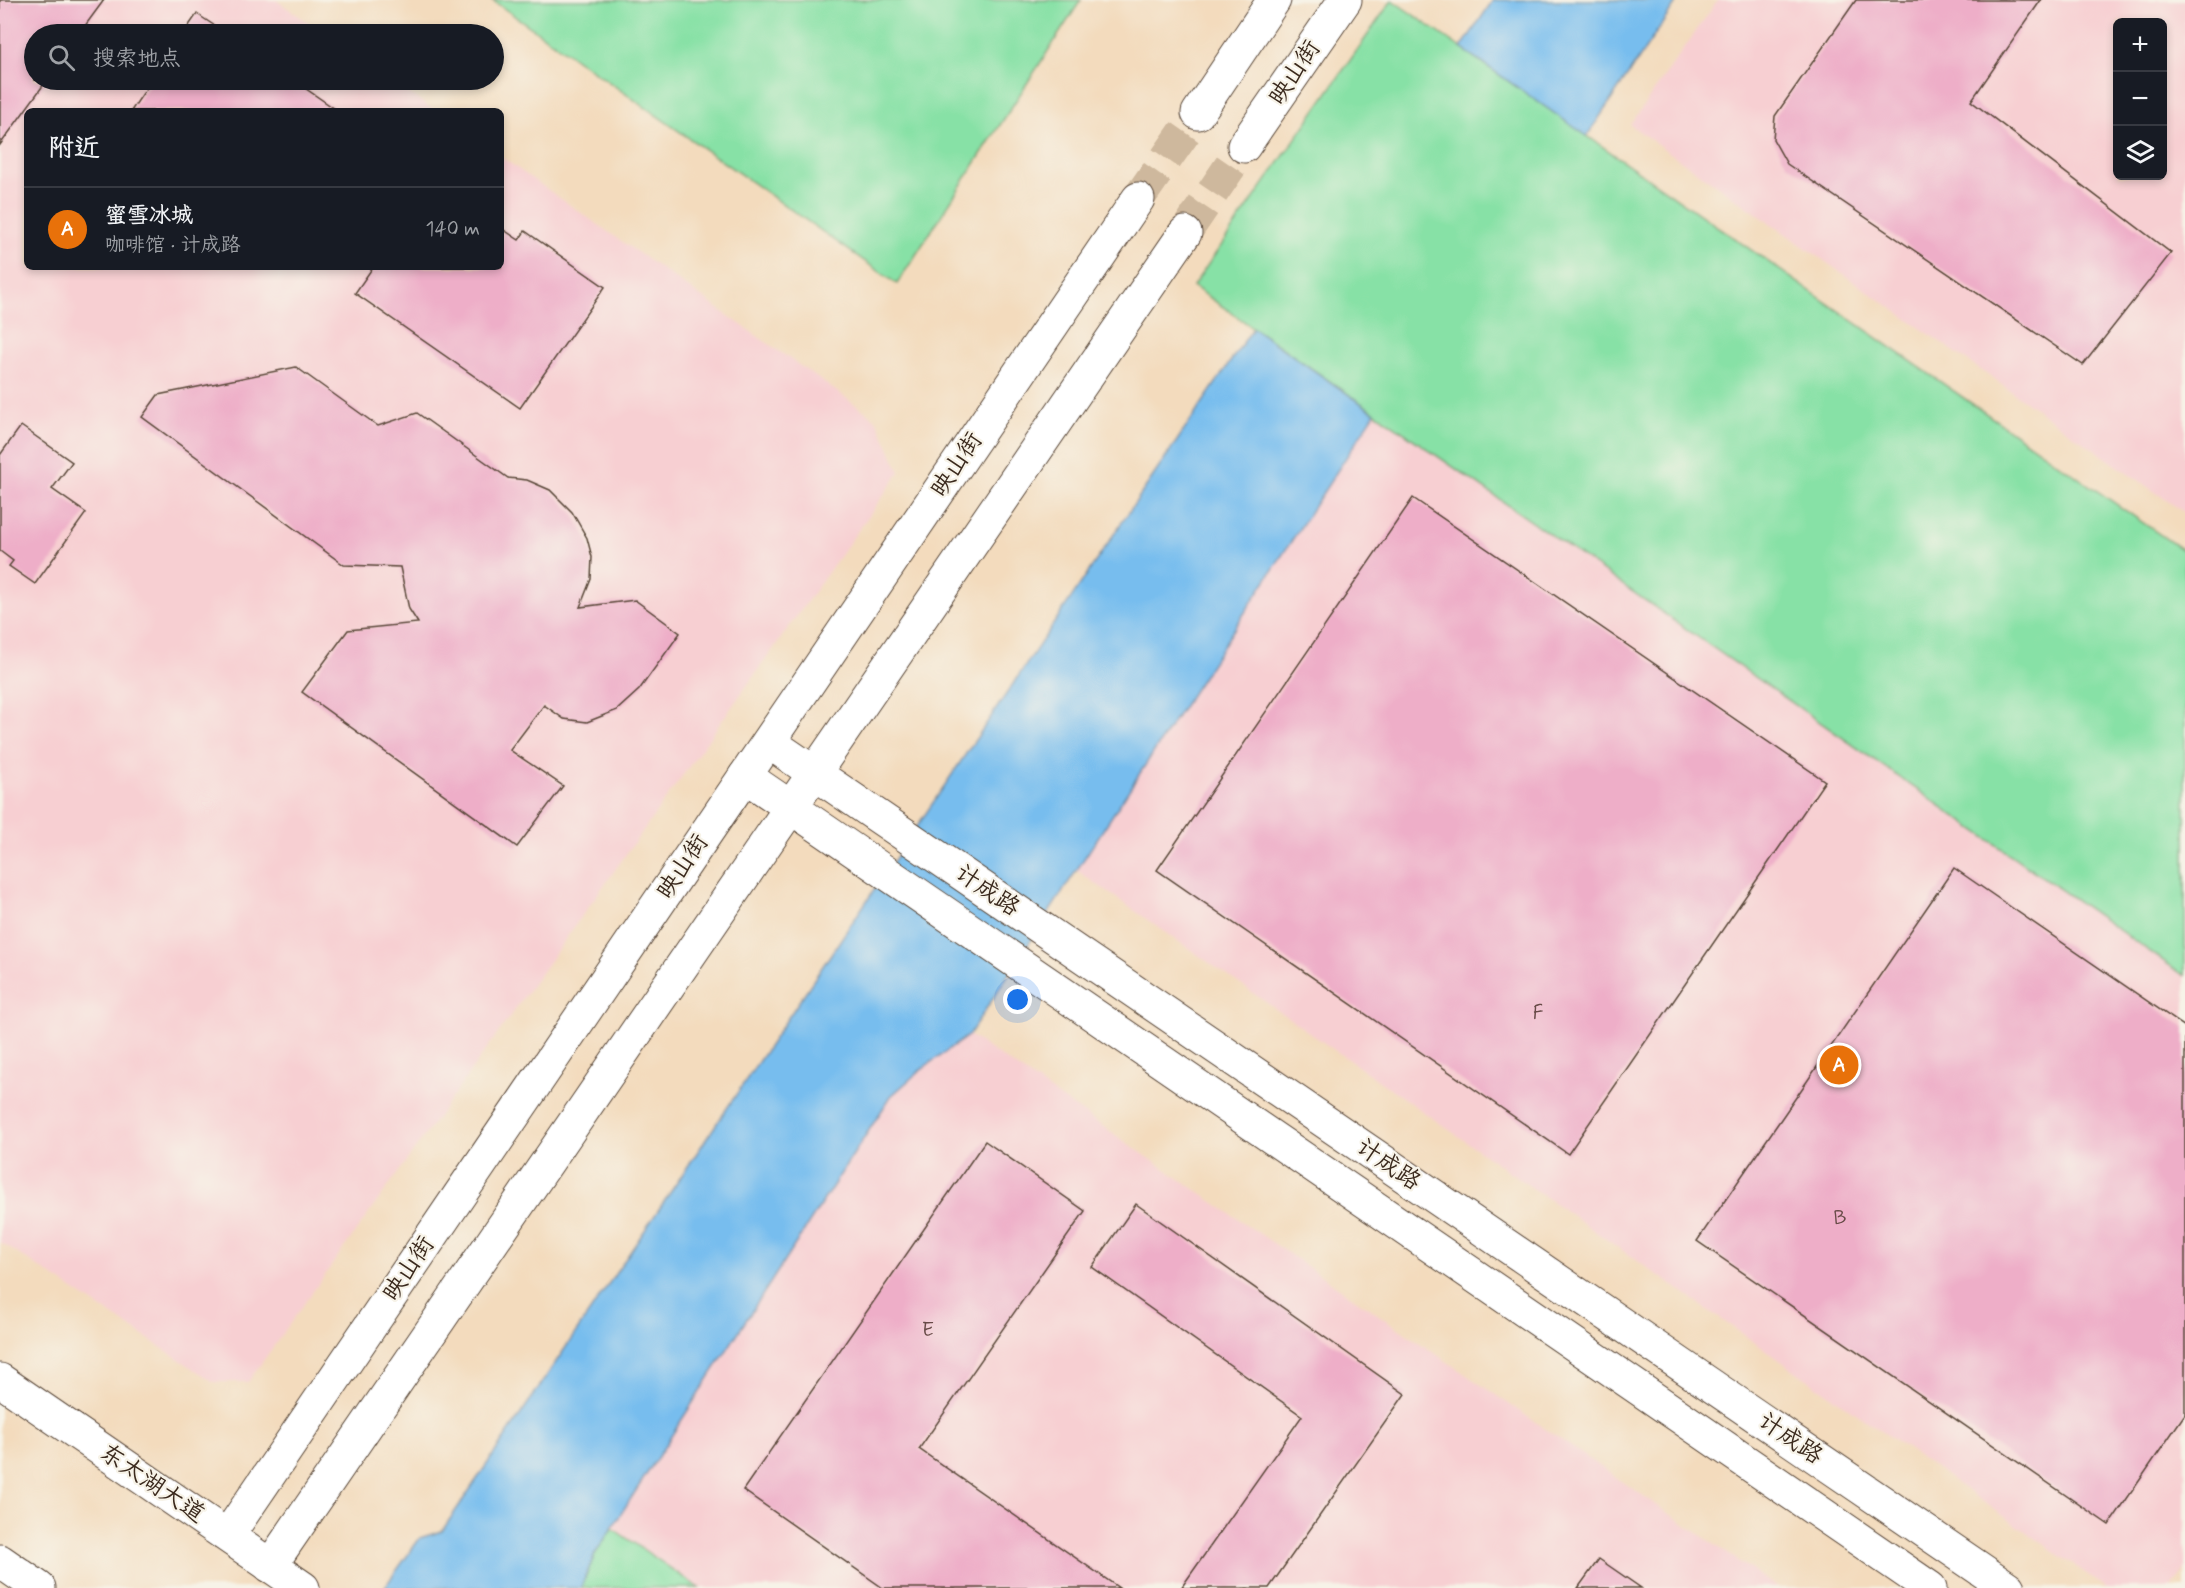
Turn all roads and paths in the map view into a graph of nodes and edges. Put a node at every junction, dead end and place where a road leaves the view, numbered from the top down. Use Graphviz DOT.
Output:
graph roads {
  1 [pos="1274,0"];
  2 [pos="1345,0"];
  3 [pos="1198,112"];
  4 [pos="1244,146"];
  5 [pos="1138,199"];
  6 [pos="1185,233"];
  7 [pos="769,742"];
  8 [pos="814,773"];
  9 [pos="745,776"];
  10 [pos="791,807"];
  11 [pos="0,1380"];
  12 [pos="228,1535"];
  13 [pos="0,1561"];
  14 [pos="270,1566"];
  15 [pos="39,1588"];
  16 [pos="303,1588"];
  17 [pos="1929,1588"];
  18 [pos="2008,1588"];
  1 -- 3 [label="street"];
  2 -- 4 [label="street, 映山街"];
  5 -- 7 [label="street, 映山街"];
  6 -- 8 [label="street"];
  7 -- 8 [label="street, 计成路"];
  7 -- 9 [label="street, 映山街"];
  8 -- 10 [label="street"];
  8 -- 18 [label="street, 计成路"];
  9 -- 10 [label="street, 计成路"];
  9 -- 12 [label="street, 映山街"];
  10 -- 14 [label="street"];
  10 -- 17 [label="street, 计成路"];
  11 -- 12 [label="street, 东太湖大道"];
  12 -- 14 [label="street, 东太湖大道"];
  13 -- 15 [label="street"];
  14 -- 16 [label="street, 东太湖大道"];
}
